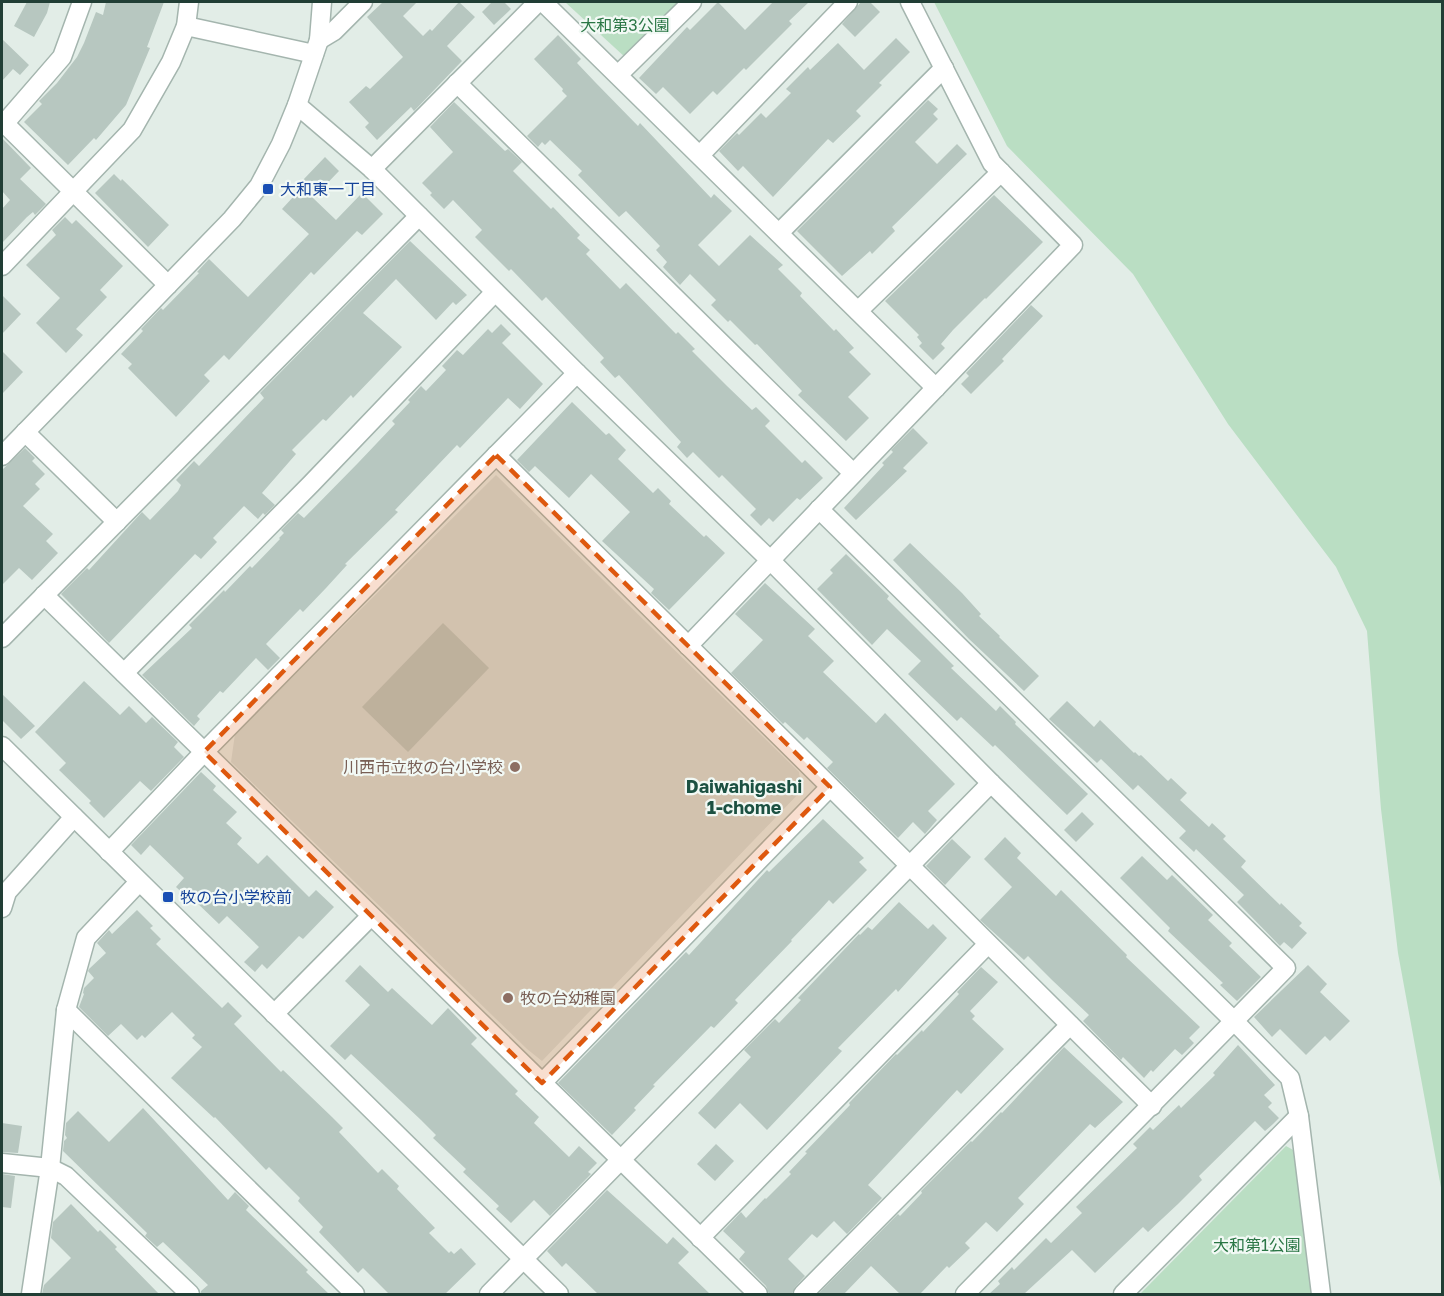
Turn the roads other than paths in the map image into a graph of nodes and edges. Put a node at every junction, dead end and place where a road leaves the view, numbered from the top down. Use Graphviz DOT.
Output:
graph roads {
  1 [pos="82,2"];
  2 [pos="189,2"];
  3 [pos="322,2"];
  4 [pos="363,2"];
  5 [pos="538,2"];
  6 [pos="543,2"];
  7 [pos="692,2"];
  8 [pos="848,2"];
  9 [pos="910,2"];
  10 [pos="186,26"];
  11 [pos="316,47"];
  12 [pos="944,68"];
  13 [pos="618,75"];
  14 [pos="457,83"];
  15 [pos="297,105"];
  16 [pos="3,123"];
  17 [pos="700,155"];
  18 [pos="372,169"];
  19 [pos="1001,172"];
  20 [pos="73,192"];
  21 [pos="419,216"];
  22 [pos="779,233"];
  23 [pos="2,265"];
  24 [pos="168,285"];
  25 [pos="495,292"];
  26 [pos="858,311"];
  27 [pos="577,373"];
  28 [pos="936,388"];
  29 [pos="25,432"];
  30 [pos="2,456"];
  31 [pos="496,456"];
  32 [pos="853,474"];
  33 [pos="819,509"];
  34 [pos="117,522"];
  35 [pos="770,560"];
  36 [pos="44,595"];
  37 [pos="2,638"];
  38 [pos="688,646"];
  39 [pos="124,673"];
  40 [pos="204,752"];
  41 [pos="5,756"];
  42 [pos="991,783"];
  43 [pos="830,787"];
  44 [pos="74,817"];
  45 [pos="109,852"];
  46 [pos="910,866"];
  47 [pos="139,882"];
  48 [pos="2,908"];
  49 [pos="371,916"];
  50 [pos="988,944"];
  51 [pos="66,1010"];
  52 [pos="274,1014"];
  53 [pos="1234,1021"];
  54 [pos="1070,1025"];
  55 [pos="542,1083"];
  56 [pos="1152,1106"];
  57 [pos="1299,1116"];
  58 [pos="621,1160"];
  59 [pos="2,1163"];
  60 [pos="50,1168"];
  61 [pos="700,1238"];
  62 [pos="523,1260"];
  63 [pos="31,1294"];
  64 [pos="190,1294"];
  65 [pos="355,1294"];
  66 [pos="489,1294"];
  67 [pos="559,1294"];
  68 [pos="758,1294"];
  69 [pos="803,1294"];
  70 [pos="965,1294"];
  71 [pos="1123,1294"];
  72 [pos="1321,1294"];
  1 -- 16 [label="street"];
  2 -- 10 [label="street"];
  3 -- 11 [label="street"];
  4 -- 11 [label="street"];
  5 -- 14 [label="street"];
  6 -- 13 [label="street"];
  7 -- 13 [label="street"];
  8 -- 17 [label="street"];
  9 -- 12 [label="street"];
  10 -- 11 [label="street"];
  10 -- 20 [label="street"];
  11 -- 15 [label="street"];
  12 -- 19 [label="street"];
  12 -- 22 [label="street"];
  13 -- 17 [label="street"];
  14 -- 18 [label="street"];
  14 -- 32 [label="street"];
  15 -- 18 [label="street"];
  15 -- 24 [label="street"];
  16 -- 20 [label="street"];
  17 -- 22 [label="street"];
  18 -- 21 [label="street"];
  19 -- 26 [label="street"];
  19 -- 28 [label="street"];
  20 -- 23 [label="street"];
  20 -- 24 [label="street"];
  21 -- 25 [label="street"];
  21 -- 34 [label="street"];
  22 -- 26 [label="street"];
  24 -- 29 [label="street"];
  25 -- 27 [label="street"];
  25 -- 39 [label="street"];
  26 -- 28 [label="street"];
  27 -- 31 [label="street"];
  27 -- 35 [label="street"];
  28 -- 32 [label="street"];
  29 -- 30 [label="street"];
  29 -- 34 [label="street"];
  31 -- 38 [label="street"];
  31 -- 40 [label="street"];
  32 -- 33 [label="street"];
  33 -- 35 [label="street"];
  33 -- 53 [label="street"];
  34 -- 36 [label="street"];
  35 -- 38 [label="street"];
  35 -- 42 [label="street"];
  36 -- 37 [label="street"];
  36 -- 39 [label="street"];
  38 -- 43 [label="street"];
  39 -- 40 [label="street"];
  40 -- 45 [label="street"];
  40 -- 49 [label="street"];
  41 -- 44 [label="street"];
  42 -- 46 [label="street"];
  42 -- 53 [label="street"];
  43 -- 46 [label="street"];
  43 -- 55 [label="street"];
  44 -- 45 [label="street"];
  44 -- 48 [label="street"];
  45 -- 47 [label="street"];
  46 -- 50 [label="street"];
  46 -- 58 [label="street"];
  47 -- 51 [label="street"];
  47 -- 52 [label="street"];
  49 -- 52 [label="street"];
  49 -- 55 [label="street"];
  50 -- 54 [label="street"];
  50 -- 61 [label="street"];
  51 -- 60 [label="street"];
  51 -- 65 [label="street"];
  52 -- 62 [label="street"];
  53 -- 56 [label="street"];
  53 -- 57 [label="street"];
  54 -- 56 [label="street"];
  54 -- 69 [label="street"];
  55 -- 58 [label="street"];
  56 -- 70 [label="street"];
  57 -- 71 [label="street"];
  57 -- 72 [label="street"];
  58 -- 61 [label="street"];
  58 -- 62 [label="street"];
  59 -- 60 [label="street"];
  60 -- 63 [label="street"];
  60 -- 64 [label="street"];
  61 -- 68 [label="street"];
  62 -- 66 [label="street"];
  62 -- 67 [label="street"];
}
